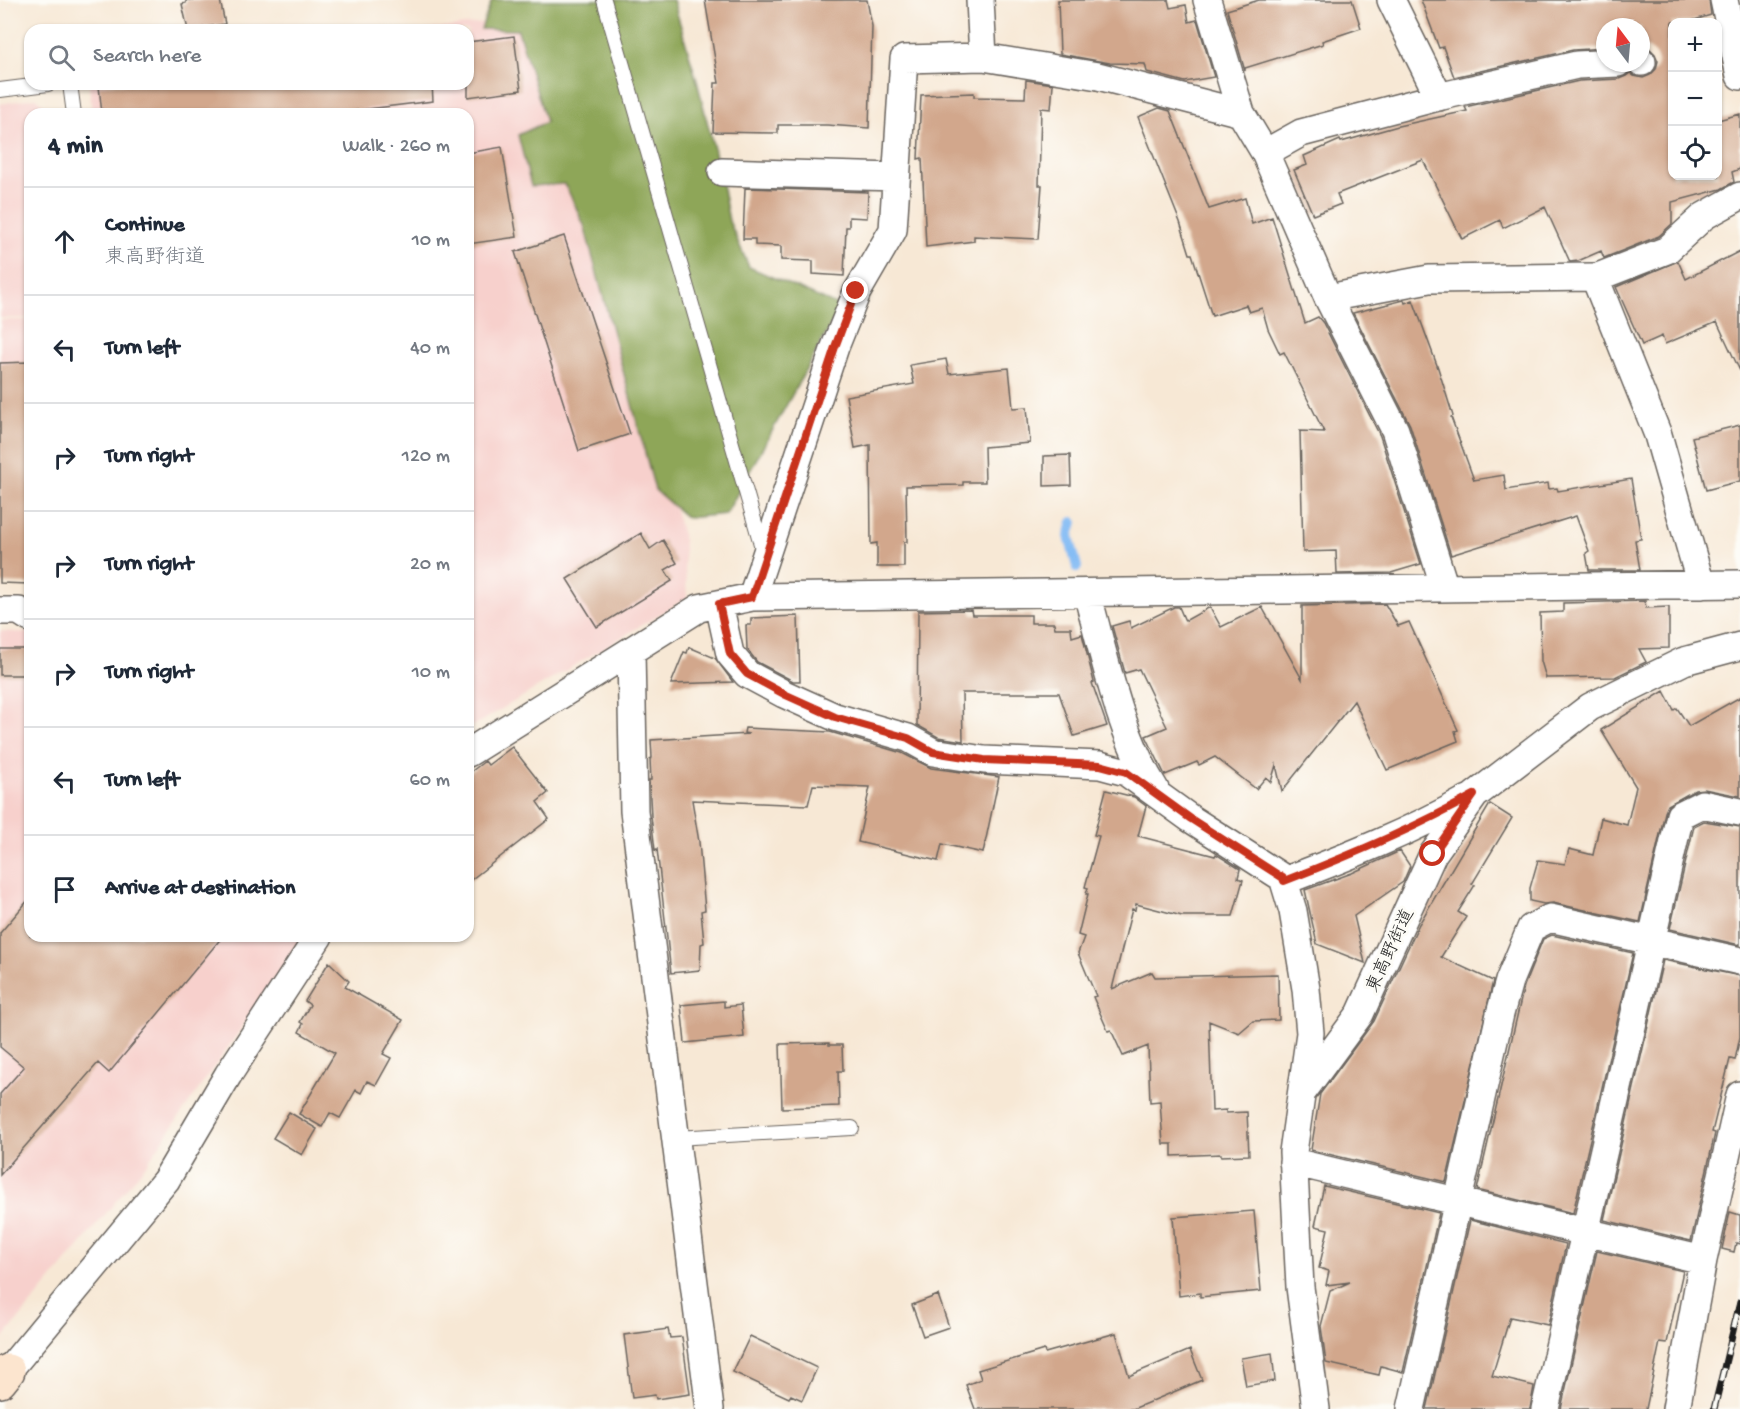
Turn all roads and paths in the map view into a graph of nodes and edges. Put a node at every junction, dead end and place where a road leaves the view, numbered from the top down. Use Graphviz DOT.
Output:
graph roads {
  1 [pos="604,0"];
  2 [pos="980,0"];
  3 [pos="1207,0"];
  4 [pos="1391,0"];
  5 [pos="1724,0"];
  6 [pos="983,57"];
  7 [pos="1596,64"];
  8 [pos="1740,76"];
  9 [pos="24,87"];
  10 [pos="0,90"];
  11 [pos="71,90"];
  12 [pos="1439,97"];
  13 [pos="73,108"];
  14 [pos="1241,113"];
  15 [pos="1265,153"];
  16 [pos="722,172"];
  17 [pos="896,177"];
  18 [pos="1740,196"];
  19 [pos="1595,278"];
  20 [pos="1328,298"];
  21 [pos="765,558"];
  22 [pos="1740,584"];
  23 [pos="1701,585"];
  24 [pos="1445,588"];
  25 [pos="1087,593"];
  26 [pos="752,597"];
  27 [pos="719,604"];
  28 [pos="0,611"];
  29 [pos="24,614"];
  30 [pos="1740,646"];
  31 [pos="631,651"];
  32 [pos="474,749"];
  33 [pos="1474,795"];
  34 [pos="1160,796"];
  35 [pos="1740,812"];
  36 [pos="1284,881"];
  37 [pos="1651,941"];
  38 [pos="315,942"];
  39 [pos="1740,961"];
  40 [pos="1303,1091"];
  41 [pos="1740,1095"];
  42 [pos="852,1128"];
  43 [pos="676,1138"];
  44 [pos="1293,1162"];
  45 [pos="1458,1201"];
  46 [pos="1585,1232"];
  47 [pos="1703,1260"];
  48 [pos="4,1376"];
  49 [pos="710,1409"];
  50 [pos="1316,1409"];
  51 [pos="1411,1409"];
  52 [pos="1545,1409"];
  53 [pos="1676,1409"];
  1 -- 21 [label="lane"];
  2 -- 6 [label="street"];
  3 -- 14 [label="street"];
  4 -- 12 [label="street"];
  5 -- 8 [label="street"];
  6 -- 14 [label="street"];
  6 -- 17 [label="street"];
  7 -- 12 [label="street"];
  9 -- 10 [label="lane"];
  11 -- 13 [label="lane"];
  12 -- 15 [label="street"];
  14 -- 15 [label="street"];
  15 -- 20 [label="street"];
  16 -- 17 [label="street"];
  17 -- 21 [label="street"];
  18 -- 19 [label="street"];
  19 -- 20 [label="street"];
  19 -- 23 [label="street"];
  20 -- 24 [label="street"];
  21 -- 26 [label="street"];
  22 -- 23 [label="street"];
  23 -- 24 [label="street"];
  24 -- 25 [label="street"];
  25 -- 26 [label="street"];
  25 -- 34 [label="street"];
  26 -- 27 [label="street"];
  27 -- 31 [label="street"];
  27 -- 34 [label="street"];
  28 -- 29 [label="street"];
  30 -- 33 [label="street, 東高野街道"];
  31 -- 32 [label="street"];
  31 -- 43 [label="street"];
  33 -- 36 [label="street"];
  33 -- 40 [label="street, 東高野街道"];
  34 -- 36 [label="street"];
  35 -- 37 [label="street"];
  36 -- 40 [label="street"];
  37 -- 39 [label="street"];
  37 -- 45 [label="street"];
  37 -- 46 [label="street"];
  38 -- 48 [label="street"];
  40 -- 44 [label="street, 東高野街道"];
  41 -- 47 [label="street"];
  42 -- 43 [label="lane"];
  43 -- 49 [label="street"];
  44 -- 45 [label="street"];
  44 -- 50 [label="street, 東高野街道"];
  45 -- 46 [label="street"];
  45 -- 51 [label="street"];
  46 -- 47 [label="street"];
  46 -- 52 [label="street"];
  47 -- 53 [label="street"];
}
